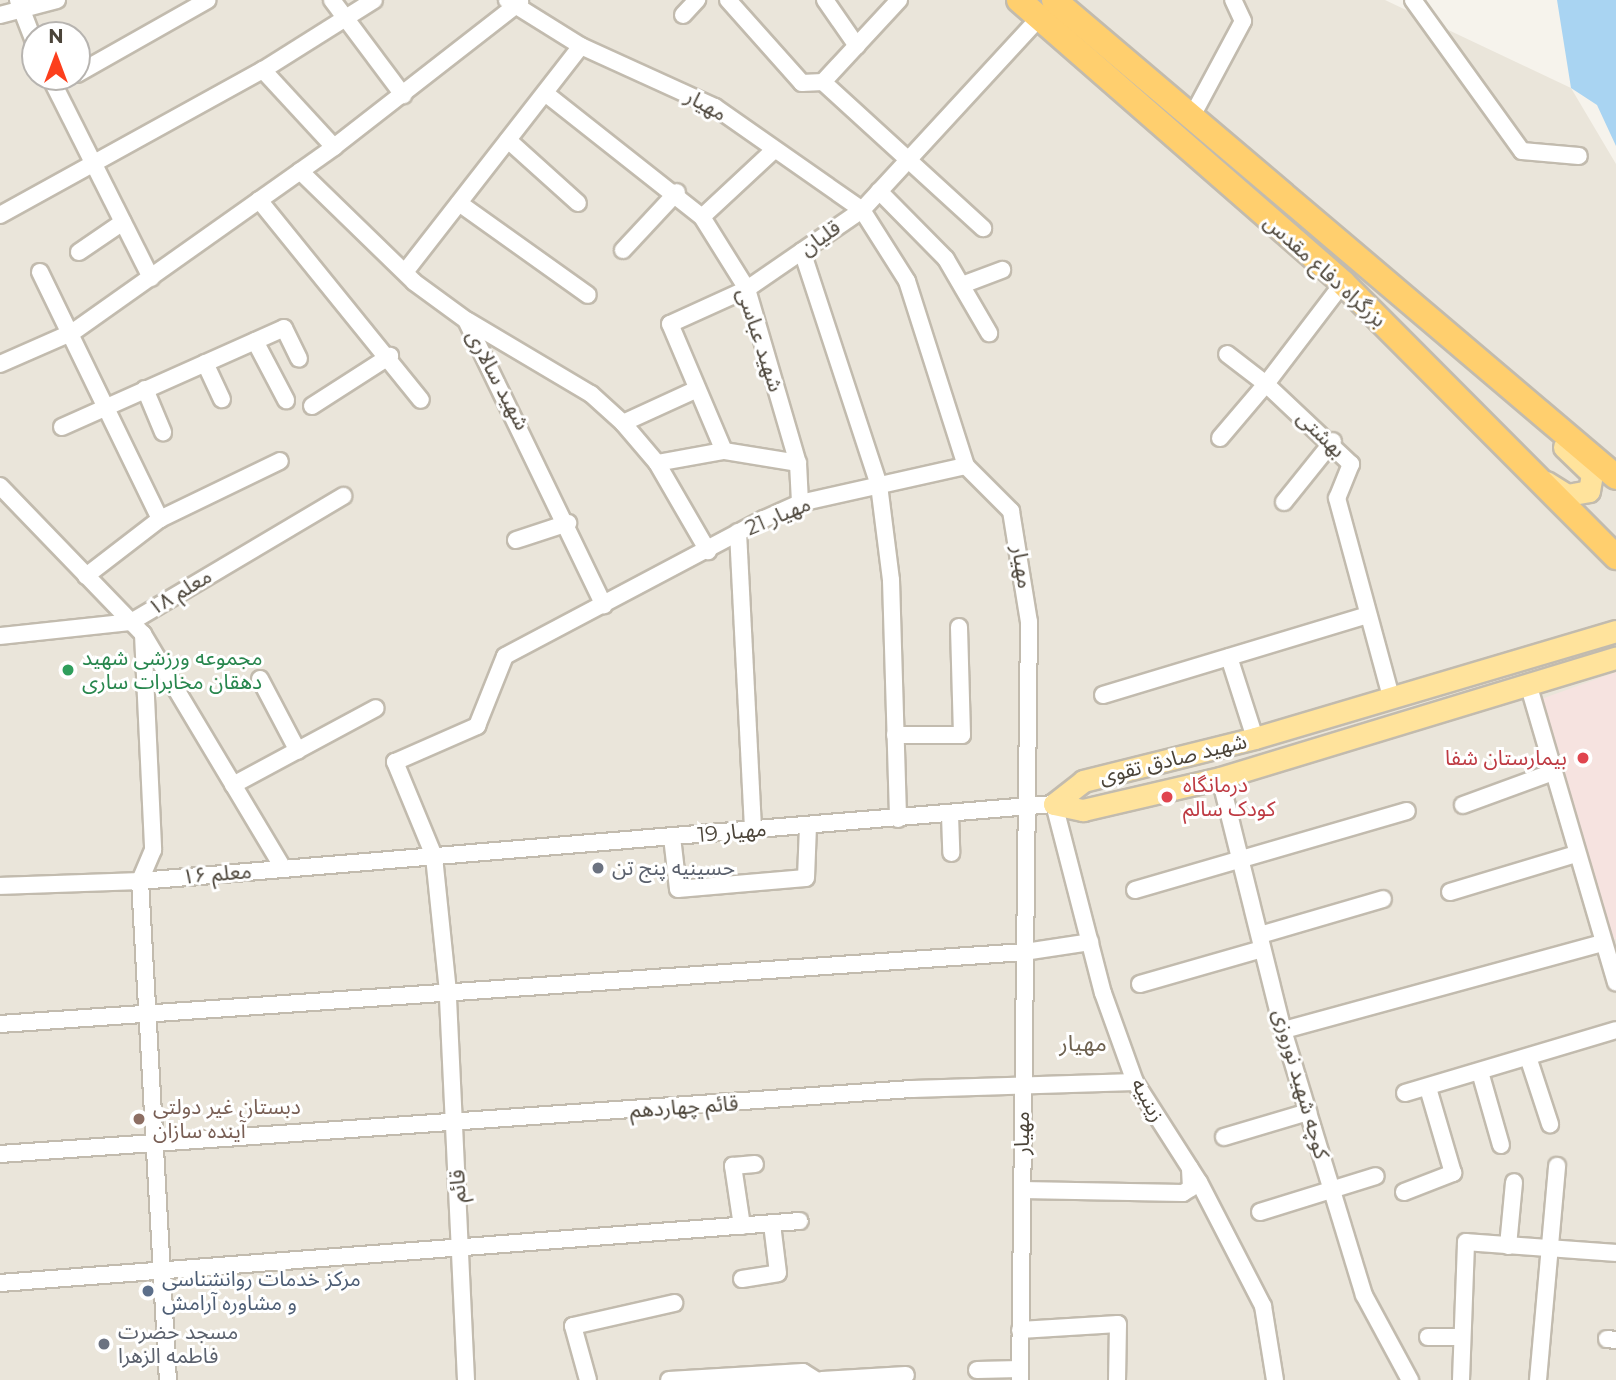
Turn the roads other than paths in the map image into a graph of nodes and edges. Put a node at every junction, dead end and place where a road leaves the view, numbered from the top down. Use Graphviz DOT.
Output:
graph roads {
  1 [pos="57,0"];
  2 [pos="208,0"];
  3 [pos="332,0"];
  4 [pos="374,0"];
  5 [pos="697,0"];
  6 [pos="728,0"];
  7 [pos="825,0"];
  8 [pos="899,0"];
  9 [pos="1019,0"];
  10 [pos="1233,0"];
  11 [pos="1413,0"];
  12 [pos="514,3"];
  13 [pos="20,7"];
  14 [pos="1047,9"];
  15 [pos="0,15"];
  16 [pos="683,15"];
  17 [pos="346,19"];
  18 [pos="581,46"];
  19 [pos="857,46"];
  20 [pos="91,66"];
  21 [pos="262,70"];
  22 [pos="823,82"];
  23 [pos="56,91"];
  24 [pos="545,93"];
  25 [pos="403,95"];
  26 [pos="1190,120"];
  27 [pos="508,140"];
  28 [pos="334,147"];
  29 [pos="773,151"];
  30 [pos="1578,156"];
  31 [pos="909,159"];
  32 [pos="93,165"];
  33 [pos="300,171"];
  34 [pos="879,191"];
  35 [pos="677,192"];
  36 [pos="259,200"];
  37 [pos="459,203"];
  38 [pos="578,203"];
  39 [pos="862,209"];
  40 [pos="0,215"];
  41 [pos="702,217"];
  42 [pos="122,222"];
  43 [pos="983,228"];
  44 [pos="623,250"];
  45 [pos="802,251"];
  46 [pos="79,252"];
  47 [pos="1002,270"];
  48 [pos="40,272"];
  49 [pos="405,272"];
  50 [pos="152,278"];
  51 [pos="1343,283"];
  52 [pos="962,285"];
  53 [pos="747,289"];
  54 [pos="587,295"];
  55 [pos="466,320"];
  56 [pos="74,332"];
  57 [pos="989,333"];
  58 [pos="255,341"];
  59 [pos="1454,345"];
  60 [pos="1227,354"];
  61 [pos="390,356"];
  62 [pos="299,359"];
  63 [pos="205,363"];
  64 [pos="0,364"];
  65 [pos="1266,384"];
  66 [pos="145,389"];
  67 [pos="695,390"];
  68 [pos="222,398"];
  69 [pos="286,400"];
  70 [pos="421,400"];
  71 [pos="312,406"];
  72 [pos="105,407"];
  73 [pos="624,423"];
  74 [pos="62,426"];
  75 [pos="163,432"];
  76 [pos="1220,438"];
  77 [pos="1333,441"];
  78 [pos="724,451"];
  79 [pos="280,461"];
  80 [pos="657,463"];
  81 [pos="797,463"];
  82 [pos="966,466"];
  83 [pos="1536,475"];
  84 [pos="1616,477"];
  85 [pos="880,485"];
  86 [pos="0,486"];
  87 [pos="343,496"];
  88 [pos="1284,502"];
  89 [pos="800,503"];
  90 [pos="160,519"];
  91 [pos="568,523"];
  92 [pos="738,533"];
  93 [pos="516,540"];
  94 [pos="708,551"];
  95 [pos="1616,557"];
  96 [pos="86,576"];
  97 [pos="604,605"];
  98 [pos="1368,615"];
  99 [pos="131,622"];
  100 [pos="959,627"];
  101 [pos="1616,631"];
  102 [pos="143,634"];
  103 [pos="0,636"];
  104 [pos="1229,657"];
  105 [pos="1616,658"];
  106 [pos="260,679"];
  107 [pos="1529,687"];
  108 [pos="1102,695"];
  109 [pos="1391,696"];
  110 [pos="376,708"];
  111 [pos="895,735"];
  112 [pos="1255,738"];
  113 [pos="298,751"];
  114 [pos="1553,772"];
  115 [pos="1220,778"];
  116 [pos="233,785"];
  117 [pos="1054,804"];
  118 [pos="1464,805"];
  119 [pos="1029,808"];
  120 [pos="1407,811"];
  121 [pos="950,815"];
  122 [pos="898,819"];
  123 [pos="808,826"];
  124 [pos="753,830"];
  125 [pos="672,837"];
  126 [pos="951,853"];
  127 [pos="1576,855"];
  128 [pos="434,856"];
  129 [pos="1242,861"];
  130 [pos="283,868"];
  131 [pos="140,881"];
  132 [pos="0,886"];
  133 [pos="1135,890"];
  134 [pos="1450,892"];
  135 [pos="1383,899"];
  136 [pos="1090,942"];
  137 [pos="1261,942"];
  138 [pos="1602,943"];
  139 [pos="1025,952"];
  140 [pos="1616,982"];
  141 [pos="1140,984"];
  142 [pos="448,992"];
  143 [pos="150,1016"];
  144 [pos="0,1024"];
  145 [pos="1284,1030"];
  146 [pos="1616,1030"];
  147 [pos="1528,1057"];
  148 [pos="1480,1072"];
  149 [pos="1135,1082"];
  150 [pos="1023,1084"];
  151 [pos="1428,1088"];
  152 [pos="1405,1093"];
  153 [pos="1308,1112"];
  154 [pos="1550,1124"];
  155 [pos="455,1125"];
  156 [pos="1224,1137"];
  157 [pos="153,1144"];
  158 [pos="1501,1146"];
  159 [pos="0,1154"];
  160 [pos="755,1164"];
  161 [pos="1557,1166"];
  162 [pos="1190,1167"];
  163 [pos="1376,1176"];
  164 [pos="1514,1182"];
  165 [pos="1332,1189"];
  166 [pos="1022,1190"];
  167 [pos="1404,1192"];
  168 [pos="1260,1212"];
  169 [pos="800,1221"];
  170 [pos="772,1224"];
  171 [pos="742,1226"];
  172 [pos="1508,1246"];
  173 [pos="462,1249"];
  174 [pos="1547,1249"];
  175 [pos="1616,1253"];
  176 [pos="166,1272"];
  177 [pos="742,1279"];
  178 [pos="0,1283"];
  179 [pos="674,1303"];
  180 [pos="1020,1329"];
  181 [pos="1428,1336"];
  182 [pos="1462,1337"];
  183 [pos="977,1370"];
  184 [pos="906,1375"];
  185 [pos="1020,1375"];
  186 [pos="168,1380"];
  187 [pos="466,1380"];
  188 [pos="588,1380"];
  189 [pos="669,1380"];
  190 [pos="816,1380"];
  191 [pos="824,1380"];
  192 [pos="1117,1380"];
  193 [pos="1275,1380"];
  194 [pos="1410,1380"];
  195 [pos="1461,1380"];
  196 [pos="1538,1380"];
  1 -- 13 [label="street"];
  2 -- 20 [label="street"];
  3 -- 17 [label="street"];
  4 -- 17 [label="street"];
  5 -- 16 [label="street"];
  6 -- 22 [label="street"];
  7 -- 19 [label="street"];
  8 -- 19 [label="street"];
  9 -- 14 [label="highway, بزرگراه دفاع مقدس"];
  10 -- 26 [label="street"];
  11 -- 30 [label="street"];
  12 -- 18 [label="street, مهیار"];
  12 -- 25 [label="street"];
  13 -- 15 [label="street"];
  14 -- 26 [label="highway, بزرگراه دفاع مقدس"];
  14 -- 31 [label="street, قلیان"];
  14 -- 51 [label="highway, بزرگراه دفاع مقدس"];
  17 -- 21 [label="street"];
  17 -- 25 [label="street"];
  18 -- 24 [label="street"];
  18 -- 29 [label="street, مهیار"];
  19 -- 22 [label="street"];
  21 -- 28 [label="street"];
  21 -- 32 [label="street"];
  22 -- 31 [label="street"];
  23 -- 32 [label="street"];
  24 -- 27 [label="street"];
  24 -- 35 [label="street, شهید عباسی"];
  25 -- 28 [label="street"];
  26 -- 59 [label="highway, بزرگراه دفاع مقدس"];
  27 -- 37 [label="street"];
  27 -- 38 [label="street"];
  28 -- 33 [label="street"];
  29 -- 39 [label="street, مهیار"];
  29 -- 41 [label="street"];
  31 -- 34 [label="street, قلیان"];
  31 -- 43 [label="street"];
  32 -- 40 [label="street"];
  32 -- 42 [label="street"];
  33 -- 36 [label="street"];
  33 -- 49 [label="street, شهید سالاری"];
  34 -- 39 [label="street, قلیان"];
  34 -- 52 [label="street"];
  35 -- 41 [label="street, شهید عباسی"];
  35 -- 44 [label="street"];
  36 -- 50 [label="street"];
  36 -- 61 [label="street"];
  37 -- 49 [label="street"];
  37 -- 54 [label="street"];
  39 -- 45 [label="street, قلیان"];
  39 -- 82 [label="street, مهیار"];
  41 -- 53 [label="street, شهید عباسی"];
  42 -- 46 [label="street"];
  42 -- 50 [label="street"];
  45 -- 53 [label="street, قلیان"];
  45 -- 85 [label="street"];
  47 -- 52 [label="street"];
  48 -- 56 [label="street"];
  49 -- 55 [label="street, شهید سالاری"];
  50 -- 56 [label="street"];
  51 -- 65 [label="street"];
  51 -- 83 [label="highway, بزرگراه دفاع مقدس"];
  52 -- 57 [label="street"];
  53 -- 67 [label="street, قلیان"];
  53 -- 81 [label="street, شهید عباسی"];
  55 -- 73 [label="street"];
  55 -- 91 [label="street, شهید سالاری"];
  56 -- 64 [label="street"];
  56 -- 72 [label="street"];
  58 -- 62 [label="street"];
  58 -- 63 [label="street"];
  58 -- 69 [label="street"];
  59 -- 83 [label="main road"];
  59 -- 84 [label="highway, بزرگراه دفاع مقدس"];
  60 -- 65 [label="street, بهشتی"];
  61 -- 70 [label="street"];
  61 -- 71 [label="street"];
  63 -- 66 [label="street"];
  63 -- 68 [label="street"];
  65 -- 76 [label="street"];
  65 -- 77 [label="street, بهشتی"];
  66 -- 72 [label="street"];
  66 -- 75 [label="street"];
  67 -- 73 [label="street"];
  67 -- 78 [label="street, قلیان"];
  72 -- 74 [label="street"];
  72 -- 90 [label="street"];
  73 -- 80 [label="street"];
  77 -- 88 [label="street"];
  77 -- 98 [label="street, بهشتی"];
  78 -- 80 [label="street"];
  78 -- 81 [label="street"];
  79 -- 90 [label="street"];
  80 -- 94 [label="street"];
  81 -- 89 [label="street, شهید عباسی"];
  82 -- 85 [label="street, مهیار 21"];
  82 -- 119 [label="street, مهیار"];
  83 -- 95 [label="highway, بزرگراه دفاع مقدس"];
  85 -- 89 [label="street, مهیار 21"];
  85 -- 111 [label="street"];
  86 -- 96 [label="street"];
  87 -- 99 [label="street, معلم ۱۸"];
  89 -- 92 [label="street, مهیار 21"];
  90 -- 96 [label="street"];
  91 -- 93 [label="street"];
  91 -- 97 [label="street, شهید سالاری"];
  92 -- 94 [label="street, مهیار 21"];
  92 -- 124 [label="street"];
  94 -- 97 [label="street, مهیار 21"];
  96 -- 99 [label="street"];
  97 -- 128 [label="street, مهیار 21"];
  98 -- 104 [label="street"];
  98 -- 109 [label="street, بهشتی"];
  99 -- 102 [label="street"];
  99 -- 103 [label="street, معلم ۱۸"];
  100 -- 111 [label="street"];
  101 -- 109 [label="main road, شهید صادق تقوی"];
  102 -- 116 [label="street"];
  102 -- 131 [label="street"];
  104 -- 108 [label="street"];
  104 -- 112 [label="street"];
  105 -- 107 [label="main road, شهید صادق تقوی"];
  106 -- 113 [label="street"];
  107 -- 114 [label="street"];
  107 -- 115 [label="main road, شهید صادق تقوی"];
  109 -- 112 [label="main road, شهید صادق تقوی"];
  110 -- 113 [label="street"];
  111 -- 122 [label="street"];
  112 -- 117 [label="main road, شهید صادق تقوی"];
  113 -- 116 [label="street"];
  114 -- 118 [label="street"];
  114 -- 127 [label="street"];
  115 -- 117 [label="main road, شهید صادق تقوی"];
  115 -- 129 [label="street, کوچه شهید نوروزی"];
  116 -- 130 [label="street"];
  117 -- 119 [label="street, مهیار 19"];
  117 -- 136 [label="street, زینبیه"];
  119 -- 121 [label="street, مهیار 19"];
  119 -- 139 [label="street, مهیار"];
  120 -- 129 [label="street"];
  121 -- 122 [label="street, مهیار 19"];
  121 -- 126 [label="street"];
  122 -- 123 [label="street, مهیار 19"];
  123 -- 124 [label="street, مهیار 19"];
  123 -- 125 [label="street"];
  124 -- 125 [label="street, مهیار 19"];
  125 -- 128 [label="street, مهیار 19"];
  127 -- 134 [label="street"];
  127 -- 138 [label="street"];
  128 -- 130 [label="street, معلم ۱۶"];
  128 -- 142 [label="street, قائم"];
  129 -- 133 [label="street"];
  129 -- 137 [label="street, کوچه شهید نوروزی"];
  130 -- 131 [label="street, معلم ۱۶"];
  131 -- 132 [label="street, معلم ۱۶"];
  131 -- 143 [label="street"];
  135 -- 137 [label="street"];
  136 -- 139 [label="street"];
  136 -- 149 [label="street, زینبیه"];
  137 -- 141 [label="street"];
  137 -- 145 [label="street, کوچه شهید نوروزی"];
  138 -- 140 [label="street"];
  138 -- 145 [label="street"];
  139 -- 142 [label="street"];
  139 -- 150 [label="street, مهیار"];
  142 -- 143 [label="street"];
  142 -- 155 [label="street, قائم"];
  143 -- 144 [label="street"];
  143 -- 157 [label="street"];
  145 -- 153 [label="street, کوچه شهید نوروزی"];
  146 -- 147 [label="street"];
  147 -- 148 [label="street"];
  147 -- 154 [label="street"];
  148 -- 151 [label="street"];
  148 -- 158 [label="street"];
  149 -- 150 [label="street, قائم چهاردهم"];
  149 -- 162 [label="street, زینبیه"];
  150 -- 155 [label="street, قائم چهاردهم"];
  150 -- 166 [label="street, مهیار"];
  151 -- 152 [label="street"];
  151 -- 167 [label="street"];
  153 -- 156 [label="street"];
  153 -- 165 [label="street, کوچه شهید نوروزی"];
  155 -- 157 [label="street, قائم چهاردهم"];
  155 -- 173 [label="street, قائم"];
  157 -- 159 [label="street, قائم چهاردهم"];
  157 -- 176 [label="street"];
  160 -- 171 [label="street"];
  161 -- 174 [label="street"];
  162 -- 166 [label="street"];
  162 -- 193 [label="street, زینبیه"];
  163 -- 165 [label="street"];
  164 -- 172 [label="street"];
  165 -- 168 [label="street"];
  165 -- 194 [label="street, کوچه شهید نوروزی"];
  166 -- 180 [label="street, مهیار"];
  169 -- 170 [label="street"];
  170 -- 171 [label="street"];
  170 -- 177 [label="street"];
  171 -- 173 [label="street"];
  172 -- 174 [label="street"];
  172 -- 182 [label="street"];
  173 -- 176 [label="street"];
  173 -- 187 [label="street, قائم"];
  174 -- 175 [label="street"];
  174 -- 196 [label="street"];
  176 -- 178 [label="street"];
  176 -- 186 [label="street"];
  179 -- 188 [label="street"];
  180 -- 185 [label="street, مهیار"];
  180 -- 192 [label="street"];
  181 -- 182 [label="street"];
  182 -- 195 [label="street"];
  183 -- 185 [label="street"];
  184 -- 191 [label="street"];
  189 -- 190 [label="street"];
}
